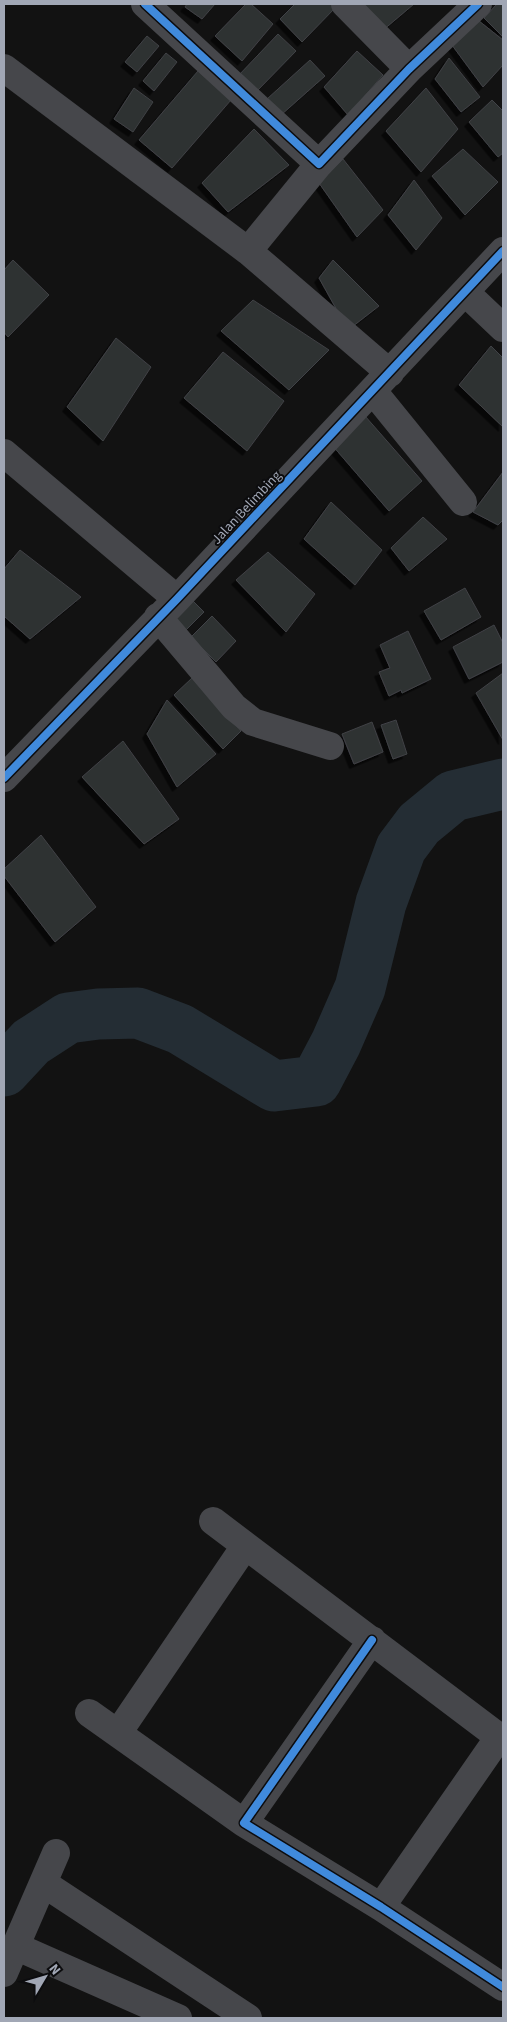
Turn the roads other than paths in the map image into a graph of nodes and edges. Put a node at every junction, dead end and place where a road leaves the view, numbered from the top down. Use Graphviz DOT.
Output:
graph roads {
  1 [pos="144,4"];
  2 [pos="345,4"];
  3 [pos="478,4"];
  4 [pos="4,68"];
  5 [pos="409,69"];
  6 [pos="319,164"];
  7 [pos="503,251"];
  8 [pos="248,252"];
  9 [pos="465,292"];
  10 [pos="503,328"];
  11 [pos="382,382"];
  12 [pos="4,453"];
  13 [pos="463,502"];
  14 [pos="168,608"];
  15 [pos="330,746"];
  16 [pos="4,778"];
  17 [pos="213,1521"];
  18 [pos="245,1546"];
  19 [pos="372,1640"];
  20 [pos="89,1713"];
  21 [pos="118,1733"];
  22 [pos="501,1739"];
  23 [pos="244,1823"];
  24 [pos="56,1853"];
  25 [pos="43,1883"];
  26 [pos="381,1907"];
  27 [pos="15,1946"];
  28 [pos="4,1973"];
  29 [pos="503,1987"];
  30 [pos="178,2018"];
  31 [pos="248,2018"];
  1 -- 6 [label="street"];
  2 -- 5 [label="street"];
  3 -- 5 [label="street"];
  4 -- 8 [label="street"];
  5 -- 6 [label="street"];
  6 -- 8 [label="street"];
  7 -- 9 [label="street, Jalan Belimbing"];
  8 -- 11 [label="street"];
  9 -- 10 [label="street"];
  9 -- 11 [label="street, Jalan Belimbing"];
  11 -- 13 [label="street"];
  11 -- 14 [label="street, Jalan Belimbing"];
  12 -- 14 [label="street"];
  14 -- 15 [label="street"];
  14 -- 16 [label="street, Jalan Belimbing"];
  17 -- 18 [label="street"];
  18 -- 19 [label="street"];
  18 -- 21 [label="street"];
  19 -- 22 [label="street"];
  19 -- 23 [label="street"];
  20 -- 21 [label="street"];
  21 -- 23 [label="street"];
  22 -- 26 [label="street"];
  23 -- 26 [label="street"];
  24 -- 25 [label="street"];
  25 -- 27 [label="street"];
  25 -- 31 [label="street"];
  26 -- 29 [label="street"];
  27 -- 28 [label="street"];
  27 -- 30 [label="street"];
}
